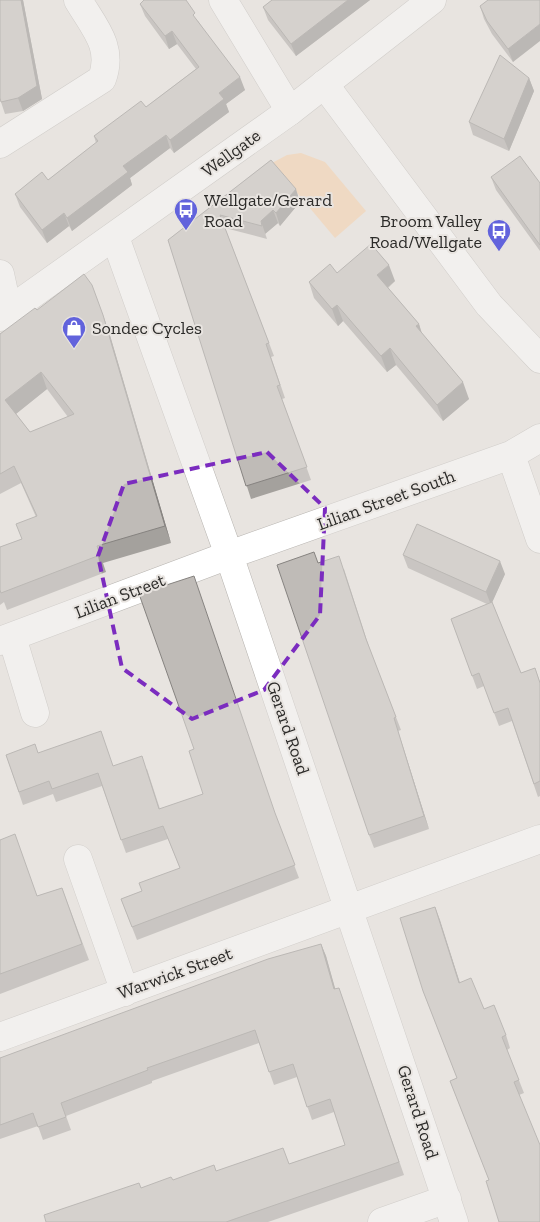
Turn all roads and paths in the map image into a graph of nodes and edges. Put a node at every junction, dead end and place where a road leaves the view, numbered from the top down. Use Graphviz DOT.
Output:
graph roads {
  1 [pos="78,0"];
  2 [pos="223,0"];
  3 [pos="432,0"];
  4 [pos="324,84"];
  5 [pos="290,111"];
  6 [pos="0,144"];
  7 [pos="116,237"];
  8 [pos="0,274"];
  9 [pos="4,314"];
  10 [pos="540,359"];
  11 [pos="540,438"];
  12 [pos="511,455"];
  13 [pos="540,539"];
  14 [pos="228,555"];
  15 [pos="6,639"];
  16 [pos="35,713"];
  17 [pos="540,839"];
  18 [pos="78,858"];
  19 [pos="350,908"];
  20 [pos="125,992"];
  21 [pos="0,1037"];
  22 [pos="451,1211"];
  23 [pos="382,1222"];
  1 -- 6 [label="street"];
  2 -- 5 [label="street"];
  3 -- 4 [label="street, Wellgate"];
  4 -- 5 [label="street, Wellgate"];
  4 -- 10 [label="street"];
  5 -- 7 [label="street, Wellgate"];
  7 -- 9 [label="street, Wellgate"];
  7 -- 14 [label="street, Gerard Road"];
  8 -- 9 [label="street"];
  11 -- 12 [label="street, Lilian Street South"];
  12 -- 13 [label="street"];
  12 -- 14 [label="street, Lilian Street South"];
  14 -- 15 [label="street, Lilian Street"];
  14 -- 19 [label="street, Gerard Road"];
  15 -- 16 [label="street, Lilian Street"];
  17 -- 19 [label="street, Warwick Street"];
  18 -- 20 [label="street"];
  19 -- 20 [label="street, Warwick Street"];
  19 -- 22 [label="street, Gerard Road"];
  20 -- 21 [label="street, Warwick Street"];
  22 -- 23 [label="street"];
}
